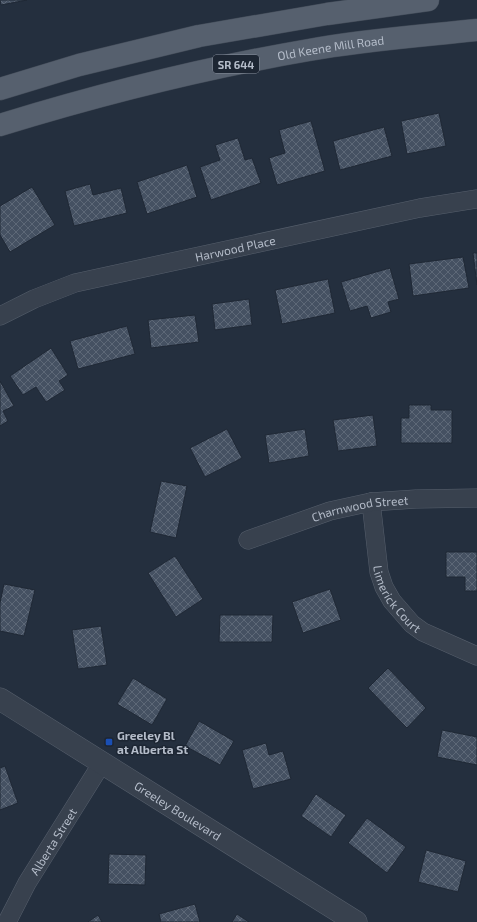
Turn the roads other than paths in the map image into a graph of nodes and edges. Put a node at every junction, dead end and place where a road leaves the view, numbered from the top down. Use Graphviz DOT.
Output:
graph roads {
  1 [pos="428,0"];
  2 [pos="477,30"];
  3 [pos="0,89"];
  4 [pos="0,125"];
  5 [pos="477,199"];
  6 [pos="0,316"];
  7 [pos="477,498"];
  8 [pos="371,502"];
  9 [pos="248,540"];
  10 [pos="477,656"];
  11 [pos="0,699"];
  12 [pos="102,763"];
  13 [pos="7,922"];
  14 [pos="356,922"];
  1 -- 3 [label="main road"];
  2 -- 4 [label="main road, Old Keene Mill Road / SR 644"];
  5 -- 6 [label="street, Harwood Place"];
  7 -- 8 [label="street, Charnwood Street"];
  8 -- 9 [label="street, Charnwood Street"];
  8 -- 10 [label="street, Limerick Court"];
  11 -- 12 [label="street, Greeley Boulevard"];
  12 -- 13 [label="street, Alberta Street"];
  12 -- 14 [label="street, Greeley Boulevard"];
}
